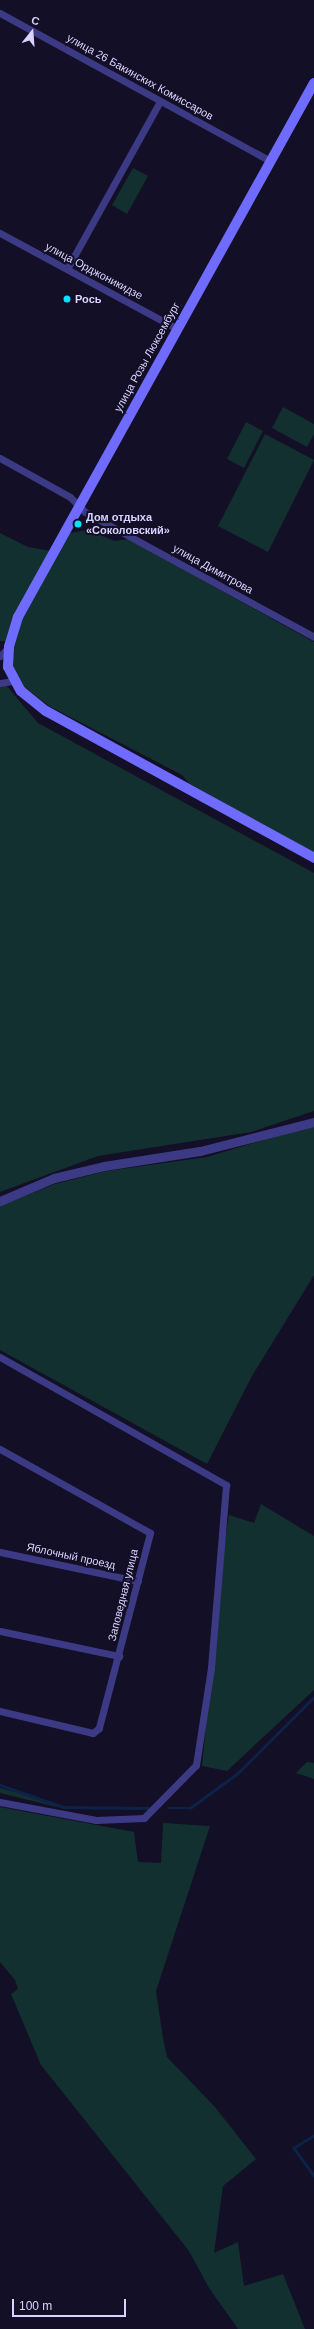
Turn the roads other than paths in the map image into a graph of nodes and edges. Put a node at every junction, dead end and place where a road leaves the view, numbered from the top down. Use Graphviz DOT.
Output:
graph roads {
  1 [pos="0,13"];
  2 [pos="314,82"];
  3 [pos="160,101"];
  4 [pos="270,161"];
  5 [pos="0,233"];
  6 [pos="67,269"];
  7 [pos="176,328"];
  8 [pos="0,458"];
  9 [pos="77,507"];
  10 [pos="314,637"];
  11 [pos="9,647"];
  12 [pos="0,656"];
  13 [pos="12,681"];
  14 [pos="0,683"];
  15 [pos="314,858"];
  16 [pos="314,1122"];
  17 [pos="0,1201"];
  18 [pos="0,1357"];
  19 [pos="0,1449"];
  20 [pos="0,1552"];
  21 [pos="138,1581"];
  22 [pos="0,1631"];
  23 [pos="119,1656"];
  24 [pos="0,1711"];
  25 [pos="0,1802"];
  1 -- 3 [label="street, улица 26 Бакинских Комиссаров"];
  2 -- 4 [label="main road, улица Розы Люксембург"];
  3 -- 4 [label="street, улица 26 Бакинских Комиссаров"];
  3 -- 6 [label="street"];
  4 -- 7 [label="main road, улица Розы Люксембург"];
  5 -- 6 [label="street, улица Орджоникидзе"];
  6 -- 7 [label="street, улица Орджоникидзе"];
  7 -- 9 [label="main road, улица Розы Люксембург"];
  8 -- 9 [label="street, улица Димитрова"];
  9 -- 10 [label="street, улица Димитрова"];
  9 -- 11 [label="main road, улица Розы Люксембург"];
  11 -- 12 [label="street"];
  11 -- 13 [label="main road, улица Розы Люксембург"];
  13 -- 14 [label="street"];
  13 -- 15 [label="main road"];
  16 -- 17 [label="street"];
  18 -- 25 [label="street"];
  19 -- 21 [label="street, Заповедная улица"];
  20 -- 21 [label="street, Яблочный проезд"];
  21 -- 23 [label="street, Заповедная улица"];
  22 -- 23 [label="street"];
  23 -- 24 [label="street, Заповедная улица"];
}
